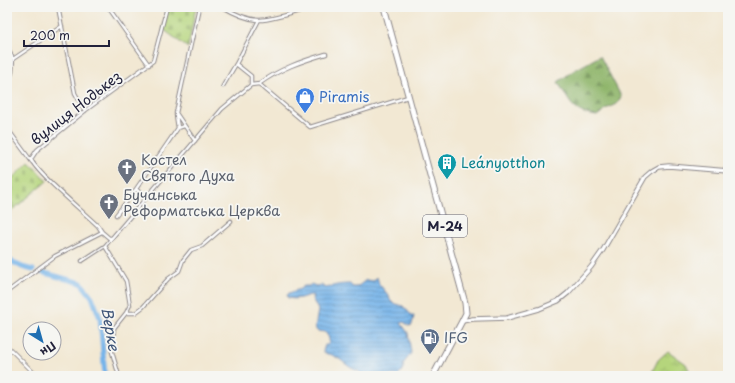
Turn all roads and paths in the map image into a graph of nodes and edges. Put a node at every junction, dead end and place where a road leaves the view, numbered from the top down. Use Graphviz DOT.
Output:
graph roads {
  1 [pos="58,7"];
  2 [pos="108,7"];
  3 [pos="167,7"];
  4 [pos="199,7"];
  5 [pos="223,7"];
  6 [pos="312,7"];
  7 [pos="384,7"];
  8 [pos="259,20"];
  9 [pos="62,26"];
  10 [pos="7,27"];
  11 [pos="326,54"];
  12 [pos="13,59"];
  13 [pos="236,64"];
  14 [pos="149,65"];
  15 [pos="259,84"];
  16 [pos="251,85"];
  17 [pos="223,86"];
  18 [pos="7,88"];
  19 [pos="409,97"];
  20 [pos="85,111"];
  21 [pos="176,113"];
  22 [pos="184,126"];
  23 [pos="7,128"];
  24 [pos="178,128"];
  25 [pos="195,141"];
  26 [pos="32,162"];
  27 [pos="728,172"];
  28 [pos="136,189"];
  29 [pos="146,198"];
  30 [pos="116,215"];
  31 [pos="231,221"];
  32 [pos="102,232"];
  33 [pos="112,238"];
  34 [pos="105,246"];
  35 [pos="82,261"];
  36 [pos="7,292"];
  37 [pos="126,313"];
  38 [pos="462,321"];
  39 [pos="7,346"];
  40 [pos="37,376"];
  41 [pos="119,376"];
  42 [pos="433,376"];
  1 -- 9 [label="street"];
  2 -- 14 [label="street"];
  3 -- 14 [label="street, вулиця Нодькез"];
  4 -- 21 [label="street"];
  5 -- 8 [label="street"];
  6 -- 8 [label="street"];
  7 -- 19 [label="highway, М-24"];
  8 -- 13 [label="street"];
  9 -- 12 [label="street"];
  9 -- 20 [label="street"];
  10 -- 12 [label="street"];
  11 -- 15 [label="street"];
  12 -- 18 [label="street"];
  13 -- 16 [label="street"];
  13 -- 17 [label="street"];
  14 -- 20 [label="street, вулиця Нодькез"];
  15 -- 16 [label="street"];
  15 -- 19 [label="street"];
  16 -- 25 [label="street"];
  19 -- 38 [label="highway, М-24"];
  20 -- 26 [label="street, вулиця Нодькез"];
  21 -- 22 [label="street"];
  21 -- 24 [label="street"];
  22 -- 24 [label="street"];
  22 -- 25 [label="street"];
  23 -- 26 [label="street"];
  24 -- 28 [label="street"];
  25 -- 29 [label="street"];
  26 -- 32 [label="street, вулиця Нодькез"];
  27 -- 38 [label="street"];
  28 -- 29 [label="street"];
  28 -- 30 [label="street"];
  29 -- 33 [label="street"];
  31 -- 37 [label="street"];
  32 -- 33 [label="street, вулиця Нодькез"];
  32 -- 36 [label="street"];
  33 -- 34 [label="street"];
  34 -- 35 [label="street"];
  34 -- 37 [label="street"];
  37 -- 41 [label="street"];
  38 -- 42 [label="highway, М-24"];
  39 -- 40 [label="street"];
}
